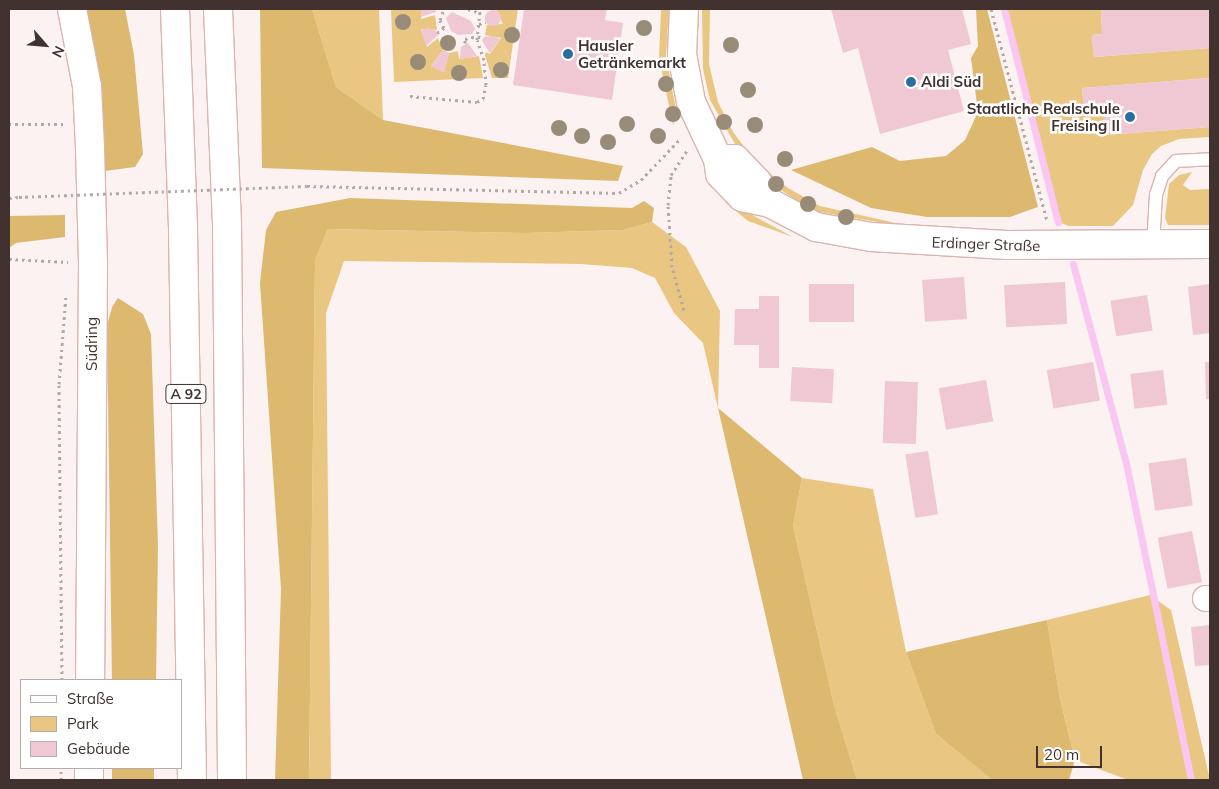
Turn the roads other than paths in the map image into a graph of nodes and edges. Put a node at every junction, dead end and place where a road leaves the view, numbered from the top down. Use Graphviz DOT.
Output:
graph roads {
  1 [pos="72,9"];
  2 [pos="175,9"];
  3 [pos="218,9"];
  4 [pos="684,9"];
  5 [pos="1210,158"];
  6 [pos="1210,244"];
  7 [pos="1153,245"];
  8 [pos="90,679"];
  9 [pos="192,780"];
  10 [pos="232,780"];
  1 -- 8 [label="main road, Südring"];
  2 -- 9 [label="main road, A 92"];
  3 -- 10 [label="main road, A 92"];
  4 -- 7 [label="main road, Erdinger Straße"];
  5 -- 7 [label="lane"];
  6 -- 7 [label="main road, Erdinger Straße"];
}
